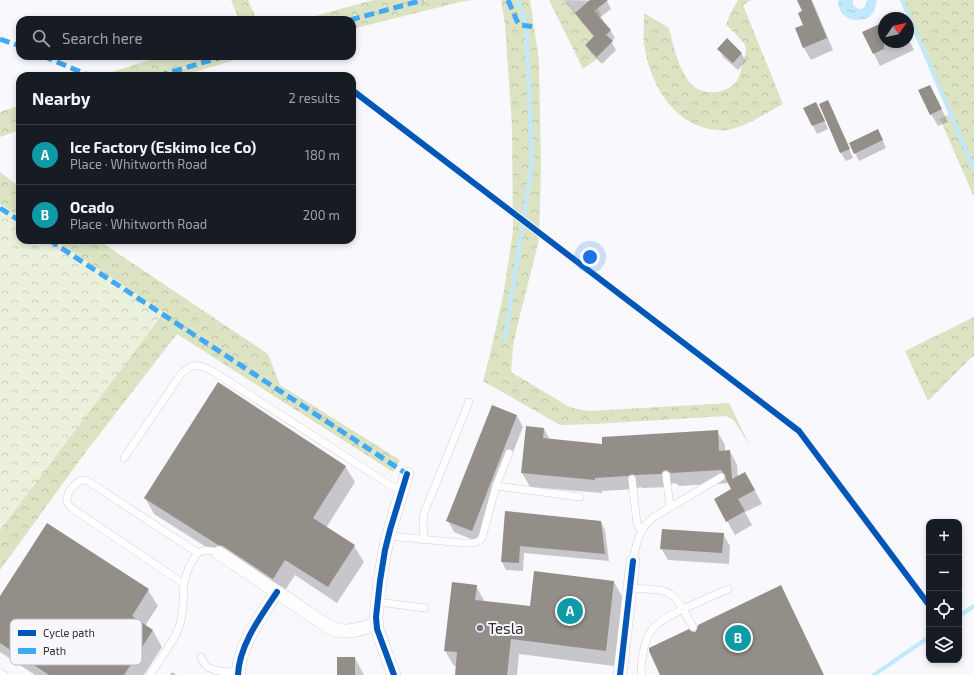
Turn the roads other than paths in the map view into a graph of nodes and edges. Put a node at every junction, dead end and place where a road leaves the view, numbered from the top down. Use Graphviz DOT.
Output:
graph roads {
  1 [pos="469,402"];
  2 [pos="509,453"];
  3 [pos="124,458"];
  4 [pos="407,474"];
  5 [pos="666,475"];
  6 [pos="721,477"];
  7 [pos="632,479"];
  8 [pos="496,486"];
  9 [pos="402,491"];
  10 [pos="580,497"];
  11 [pos="670,507"];
  12 [pos="642,531"];
  13 [pos="389,536"];
  14 [pos="424,540"];
  15 [pos="219,553"];
  16 [pos="198,554"];
  17 [pos="634,561"];
  18 [pos="184,584"];
  19 [pos="631,588"];
  20 [pos="728,589"];
  21 [pos="277,592"];
  22 [pos="378,602"];
  23 [pos="425,608"];
  24 [pos="683,609"];
  25 [pos="376,624"];
  26 [pos="693,627"];
  27 [pos="201,657"];
  28 [pos="0,672"];
  29 [pos="238,674"];
  30 [pos="4,675"];
  31 [pos="150,675"];
  32 [pos="394,675"];
  33 [pos="620,675"];
  34 [pos="642,675"];
  1 -- 14 [label="lane"];
  2 -- 8 [label="lane"];
  3 -- 9 [label="lane"];
  4 -- 9 [label="street"];
  5 -- 11 [label="lane"];
  6 -- 11 [label="lane"];
  7 -- 12 [label="lane"];
  8 -- 10 [label="lane"];
  8 -- 14 [label="lane"];
  9 -- 13 [label="street"];
  11 -- 12 [label="lane"];
  12 -- 17 [label="lane"];
  13 -- 14 [label="lane"];
  13 -- 22 [label="street"];
  15 -- 16 [label="lane"];
  15 -- 21 [label="street"];
  16 -- 18 [label="lane"];
  16 -- 18 [label="lane"];
  17 -- 19 [label="street"];
  18 -- 31 [label="lane"];
  19 -- 24 [label="lane"];
  19 -- 33 [label="street"];
  20 -- 24 [label="lane"];
  21 -- 25 [label="street"];
  21 -- 29 [label="street"];
  22 -- 23 [label="lane"];
  22 -- 25 [label="street"];
  24 -- 26 [label="lane"];
  24 -- 34 [label="lane"];
  25 -- 32 [label="street"];
  27 -- 29 [label="lane"];
  28 -- 30 [label="lane"];
}
